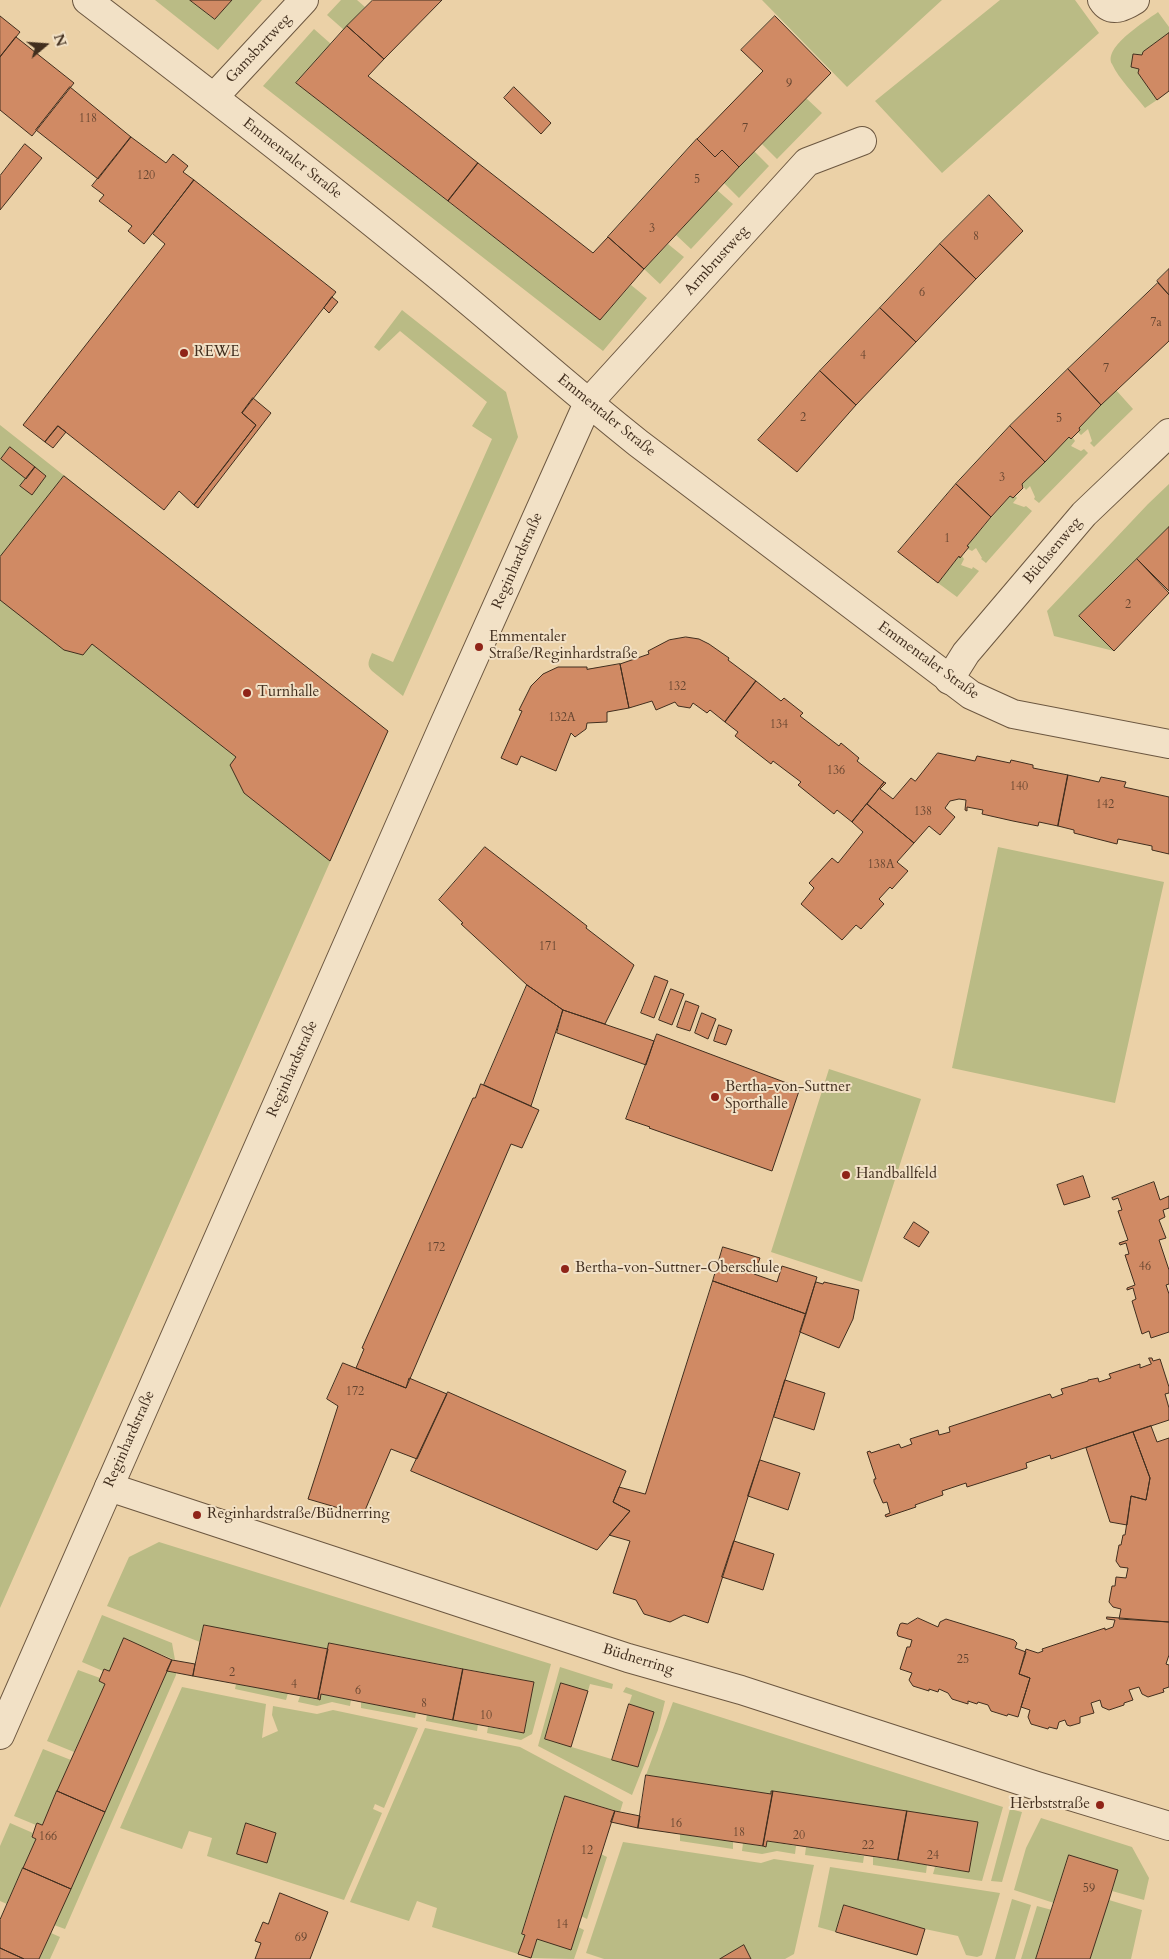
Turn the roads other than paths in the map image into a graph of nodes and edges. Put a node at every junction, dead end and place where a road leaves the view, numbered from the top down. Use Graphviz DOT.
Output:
graph roads {
  1 [pos="87,0"];
  2 [pos="304,0"];
  3 [pos="1102,0"];
  4 [pos="1135,0"];
  5 [pos="214,97"];
  6 [pos="862,141"];
  7 [pos="588,403"];
  8 [pos="1169,433"];
  9 [pos="949,680"];
  10 [pos="1169,744"];
  11 [pos="109,1487"];
  12 [pos="0,1734"];
  13 [pos="1169,1826"];
  1 -- 5 [label="street, Emmentaler Straße"];
  2 -- 5 [label="street, Gamsbartweg"];
  3 -- 4 [label="street"];
  5 -- 7 [label="street, Emmentaler Straße"];
  6 -- 7 [label="street, Armbrustweg"];
  7 -- 9 [label="street, Emmentaler Straße"];
  7 -- 11 [label="street, Reginhardstraße"];
  8 -- 9 [label="street, Büchsenweg"];
  9 -- 10 [label="street, Emmentaler Straße"];
  11 -- 12 [label="street, Reginhardstraße"];
  11 -- 13 [label="street, Büdnerring"];
}
